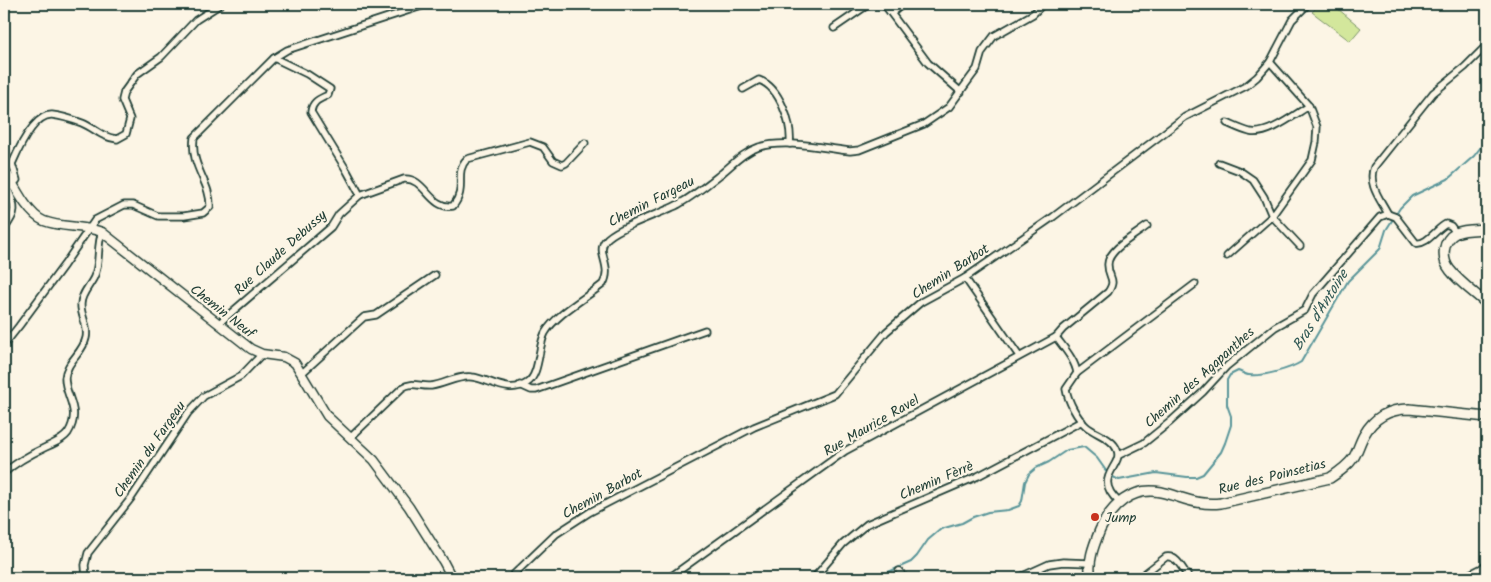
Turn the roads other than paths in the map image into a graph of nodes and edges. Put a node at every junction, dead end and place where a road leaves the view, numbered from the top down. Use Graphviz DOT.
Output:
graph roads {
  1 [pos="221,4"];
  2 [pos="428,4"];
  3 [pos="869,4"];
  4 [pos="884,4"];
  5 [pos="903,4"];
  6 [pos="1043,4"];
  7 [pos="1308,4"];
  8 [pos="892,13"];
  9 [pos="834,28"];
  10 [pos="1487,45"];
  11 [pos="274,58"];
  12 [pos="1270,62"];
  13 [pos="743,89"];
  14 [pos="961,92"];
  15 [pos="1309,106"];
  16 [pos="1227,123"];
  17 [pos="585,143"];
  18 [pos="790,144"];
  19 [pos="1219,163"];
  20 [pos="4,168"];
  21 [pos="14,185"];
  22 [pos="360,195"];
  23 [pos="1388,214"];
  24 [pos="1272,216"];
  25 [pos="1147,226"];
  26 [pos="88,228"];
  27 [pos="4,229"];
  28 [pos="1487,229"];
  29 [pos="102,232"];
  30 [pos="1456,233"];
  31 [pos="1300,246"];
  32 [pos="1227,256"];
  33 [pos="435,275"];
  34 [pos="965,278"];
  35 [pos="1195,284"];
  36 [pos="1487,304"];
  37 [pos="218,324"];
  38 [pos="705,330"];
  39 [pos="1056,337"];
  40 [pos="4,345"];
  41 [pos="262,354"];
  42 [pos="1019,356"];
  43 [pos="301,374"];
  44 [pos="1077,374"];
  45 [pos="520,385"];
  46 [pos="1487,417"];
  47 [pos="1082,421"];
  48 [pos="350,438"];
  49 [pos="1118,455"];
  50 [pos="4,473"];
  51 [pos="1119,502"];
  52 [pos="1089,563"];
  53 [pos="1487,563"];
  54 [pos="899,571"];
  55 [pos="86,578"];
  56 [pos="452,578"];
  57 [pos="510,578"];
  58 [pos="669,578"];
  59 [pos="814,578"];
  60 [pos="905,578"];
  61 [pos="1018,578"];
  62 [pos="1091,578"];
  63 [pos="1139,578"];
  64 [pos="1189,578"];
  65 [pos="1462,578"];
  1 -- 21 [label="street"];
  2 -- 11 [label="street"];
  3 -- 9 [label="street"];
  4 -- 8 [label="street"];
  5 -- 8 [label="street"];
  6 -- 14 [label="street, Chemin Fargeau"];
  7 -- 12 [label="street, Chemin Barbot"];
  8 -- 14 [label="street"];
  10 -- 23 [label="street"];
  11 -- 22 [label="street"];
  11 -- 26 [label="street"];
  12 -- 15 [label="street"];
  12 -- 34 [label="street, Chemin Barbot"];
  13 -- 18 [label="street"];
  14 -- 18 [label="street, Chemin Fargeau"];
  15 -- 16 [label="street"];
  15 -- 24 [label="street"];
  17 -- 22 [label="street, Rue Claude Debussy"];
  18 -- 45 [label="street, Chemin Fargeau"];
  19 -- 24 [label="street"];
  20 -- 21 [label="main road, Chemin Neuf"];
  21 -- 26 [label="main road, Chemin Neuf"];
  21 -- 27 [label="street"];
  22 -- 37 [label="street, Rue Claude Debussy"];
  23 -- 30 [label="street"];
  23 -- 49 [label="street, Chemin des Agapanthes"];
  24 -- 31 [label="street"];
  24 -- 32 [label="street"];
  25 -- 39 [label="street, Rue Maurice Ravel"];
  26 -- 29 [label="main road, Chemin Neuf"];
  26 -- 40 [label="street"];
  28 -- 30 [label="main road"];
  29 -- 37 [label="main road, Chemin Neuf"];
  29 -- 50 [label="street"];
  30 -- 36 [label="main road"];
  33 -- 43 [label="street"];
  34 -- 42 [label="street"];
  34 -- 57 [label="street, Chemin Barbot"];
  35 -- 44 [label="street"];
  37 -- 41 [label="main road, Chemin Neuf"];
  38 -- 45 [label="street"];
  39 -- 42 [label="street, Rue Maurice Ravel"];
  39 -- 44 [label="street"];
  41 -- 43 [label="main road, Chemin Neuf"];
  41 -- 55 [label="street, Chemin du Fargeau"];
  42 -- 58 [label="street, Rue Maurice Ravel"];
  43 -- 48 [label="main road, Chemin Neuf"];
  44 -- 47 [label="street"];
  45 -- 48 [label="street"];
  46 -- 51 [label="main road, Rue des Poinsetias"];
  47 -- 49 [label="street"];
  47 -- 59 [label="street, Chemin Fèrrè"];
  48 -- 56 [label="main road, Chemin Neuf"];
  49 -- 51 [label="street"];
  51 -- 52 [label="main road"];
  52 -- 61 [label="street"];
  52 -- 62 [label="main road"];
  53 -- 65 [label="street"];
  54 -- 60 [label="street"];
  63 -- 64 [label="street"];
}
